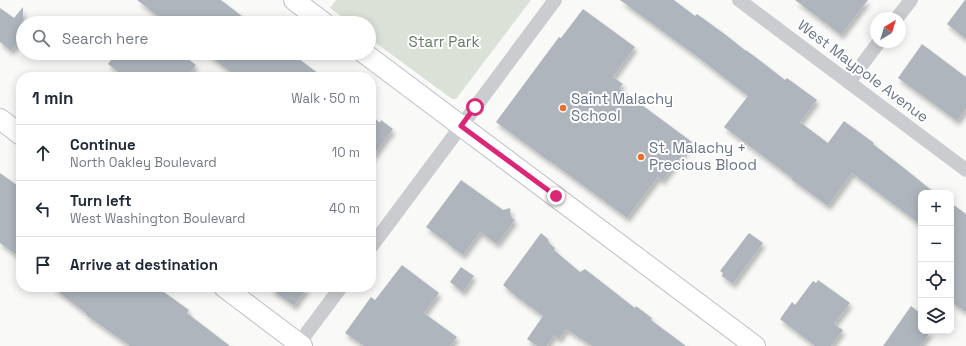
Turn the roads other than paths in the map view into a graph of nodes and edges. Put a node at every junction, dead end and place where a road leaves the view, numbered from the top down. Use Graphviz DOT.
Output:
graph roads {
  1 [pos="294,0"];
  2 [pos="555,0"];
  3 [pos="739,0"];
  4 [pos="910,0"];
  5 [pos="901,12"];
  6 [pos="315,16"];
  7 [pos="874,48"];
  8 [pos="373,60"];
  9 [pos="849,82"];
  10 [pos="0,119"];
  11 [pos="461,126"];
  12 [pos="16,131"];
  13 [pos="966,170"];
  14 [pos="376,240"];
  15 [pos="230,292"];
  16 [pos="337,292"];
  17 [pos="299,345"];
  18 [pos="755,346"];
  1 -- 6 [label="street"];
  2 -- 11 [label="street"];
  3 -- 9 [label="street, West Maypole Avenue"];
  4 -- 5 [label="street"];
  7 -- 9 [label="street"];
  8 -- 11 [label="street"];
  9 -- 13 [label="street, West Maypole Avenue"];
  10 -- 12 [label="street"];
  11 -- 14 [label="street"];
  11 -- 18 [label="street"];
  15 -- 17 [label="street"];
  16 -- 17 [label="street"];
}
